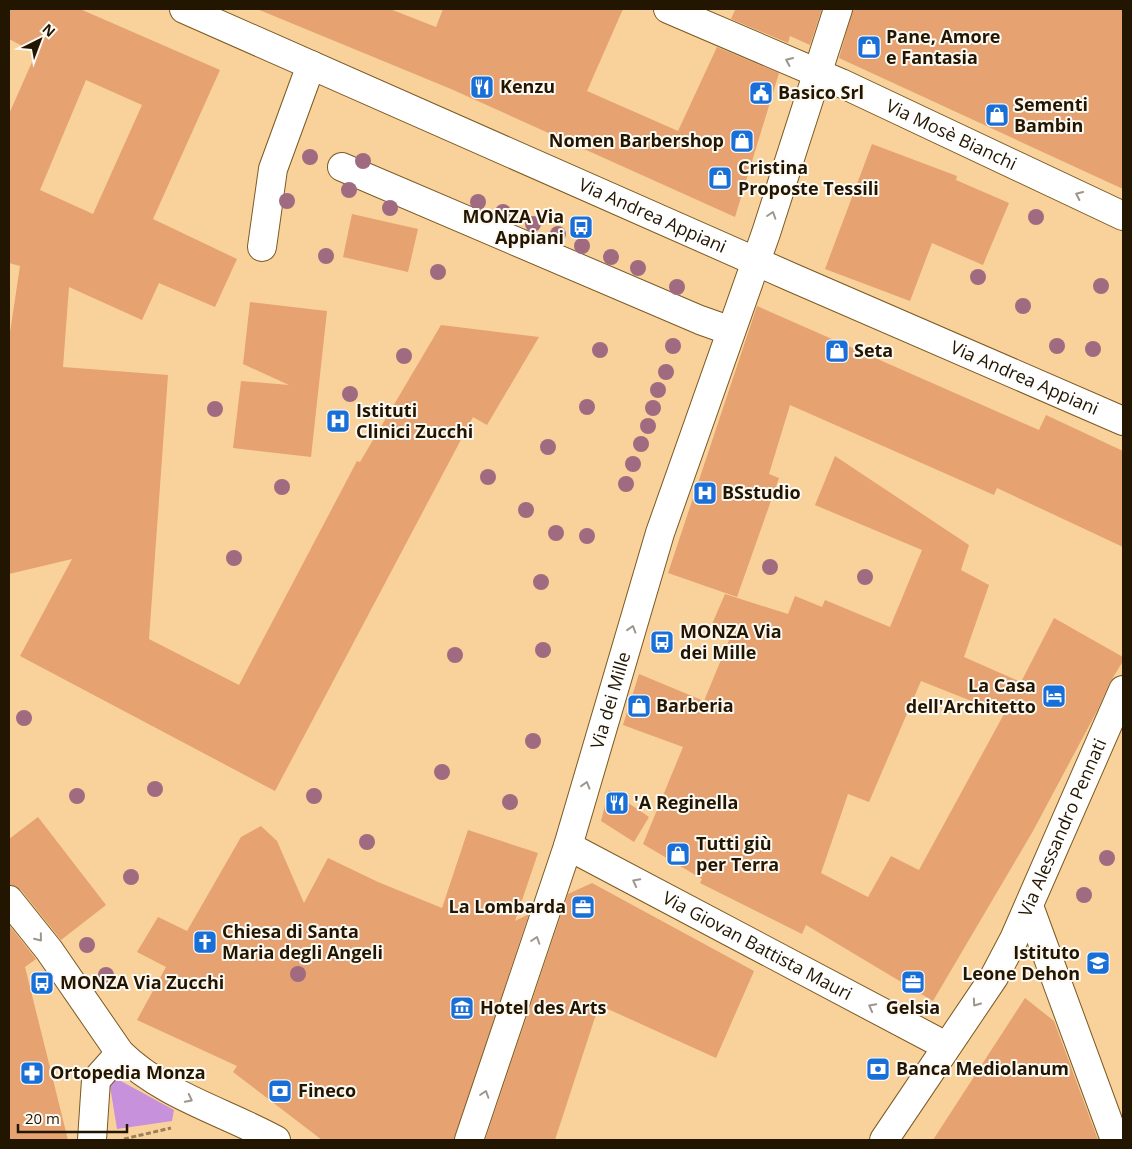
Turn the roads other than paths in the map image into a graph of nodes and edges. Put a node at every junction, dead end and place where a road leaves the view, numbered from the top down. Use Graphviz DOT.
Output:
graph roads {
  1 [pos="184,9"];
  2 [pos="668,9"];
  3 [pos="838,9"];
  4 [pos="312,65"];
  5 [pos="818,74"];
  6 [pos="342,167"];
  7 [pos="1123,216"];
  8 [pos="262,247"];
  9 [pos="756,261"];
  10 [pos="731,332"];
  11 [pos="1123,421"];
  12 [pos="1123,690"];
  13 [pos="568,846"];
  14 [pos="9,900"];
  15 [pos="1029,906"];
  16 [pos="946,1046"];
  17 [pos="120,1053"];
  18 [pos="92,1140"];
  19 [pos="276,1140"];
  20 [pos="470,1140"];
  21 [pos="884,1140"];
  22 [pos="1115,1140"];
  1 -- 4 [label="street, Via Andrea Appiani"];
  5 -- 2 [label="street, Via Mosè Bianchi, one-way"];
  3 -- 5 [label="street, Via dei Mille"];
  4 -- 8 [label="street"];
  4 -- 9 [label="street, Via Andrea Appiani"];
  7 -- 5 [label="street, Via Mosè Bianchi, one-way"];
  9 -- 5 [label="street, Via dei Mille, one-way"];
  6 -- 10 [label="street"];
  9 -- 10 [label="street, Via dei Mille"];
  9 -- 11 [label="street, Via Andrea Appiani"];
  13 -- 10 [label="street, Via dei Mille, one-way"];
  12 -- 15 [label="street, Via Alessandro Pennati"];
  16 -- 13 [label="street, Via Giovan Battista Mauri, one-way"];
  20 -- 13 [label="street, Via dei Mille, one-way"];
  14 -- 17 [label="street, one-way"];
  15 -- 16 [label="street, Via Alessandro Pennati, one-way"];
  15 -- 22 [label="street"];
  16 -- 21 [label="street, Via Alessandro Pennati"];
  17 -- 18 [label="street"];
  17 -- 19 [label="street, one-way"];
}
